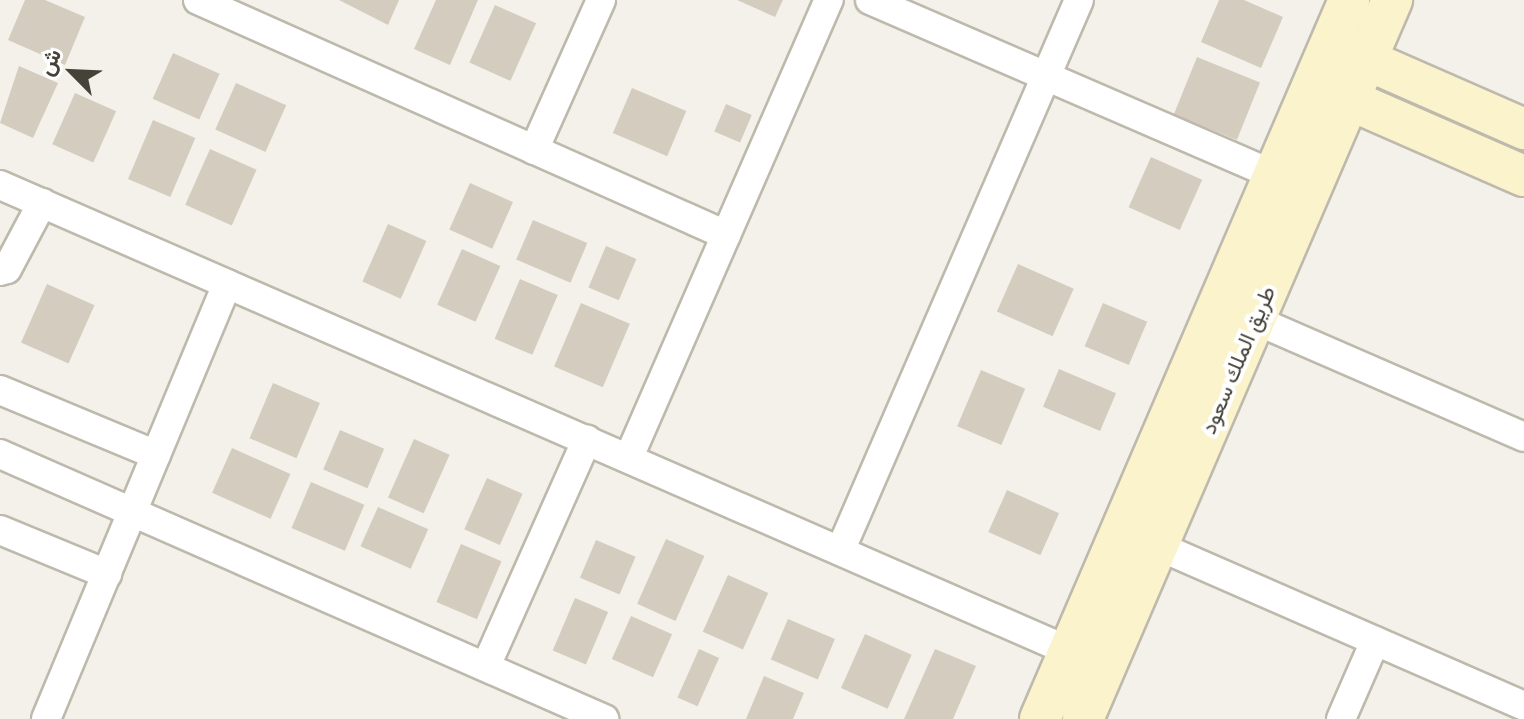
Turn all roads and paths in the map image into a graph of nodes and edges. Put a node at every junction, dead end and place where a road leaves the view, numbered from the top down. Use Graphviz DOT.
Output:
graph roads {
  1 [pos="198,0"];
  2 [pos="601,0"];
  3 [pos="829,0"];
  4 [pos="870,0"];
  5 [pos="1079,0"];
  6 [pos="1349,0"];
  7 [pos="1392,0"];
  8 [pos="1330,44"];
  9 [pos="1367,60"];
  10 [pos="1046,76"];
  11 [pos="1313,83"];
  12 [pos="1350,100"];
  13 [pos="1524,129"];
  14 [pos="534,150"];
  15 [pos="1274,175"];
  16 [pos="1524,176"];
  17 [pos="0,185"];
  18 [pos="42,203"];
  19 [pos="726,235"];
  20 [pos="0,271"];
  21 [pos="227,284"];
  22 [pos="1255,320"];
  23 [pos="0,390"];
  24 [pos="1524,437"];
  25 [pos="587,439"];
  26 [pos="0,454"];
  27 [pos="156,455"];
  28 [pos="629,457"];
  29 [pos="134,510"];
  30 [pos="0,530"];
  31 [pos="1158,546"];
  32 [pos="841,549"];
  33 [pos="107,574"];
  34 [pos="1375,641"];
  35 [pos="1069,651"];
  36 [pos="486,666"];
  37 [pos="1524,706"];
  38 [pos="46,719"];
  39 [pos="604,719"];
  40 [pos="1040,719"];
  41 [pos="1083,719"];
  42 [pos="1341,719"];
  1 -- 14 [label="street"];
  2 -- 14 [label="street"];
  3 -- 19 [label="street"];
  4 -- 10 [label="street"];
  5 -- 10 [label="street"];
  6 -- 8 [label="main road, طريق الملك سعود"];
  7 -- 9 [label="main road, طريق الملك سعود"];
  8 -- 9 [label="main road"];
  8 -- 11 [label="main road, طريق الملك سعود"];
  9 -- 12 [label="main road, طريق الملك سعود"];
  9 -- 13 [label="main road"];
  10 -- 15 [label="street"];
  10 -- 32 [label="street"];
  11 -- 12 [label="main road"];
  11 -- 15 [label="main road, طريق الملك سعود"];
  12 -- 16 [label="main road"];
  12 -- 22 [label="main road, طريق الملك سعود"];
  14 -- 19 [label="street"];
  15 -- 35 [label="main road, طريق الملك سعود"];
  17 -- 18 [label="street"];
  18 -- 20 [label="street"];
  18 -- 21 [label="street"];
  19 -- 28 [label="street"];
  21 -- 25 [label="street"];
  21 -- 27 [label="street"];
  22 -- 24 [label="street"];
  22 -- 31 [label="main road, طريق الملك سعود"];
  23 -- 27 [label="street"];
  25 -- 28 [label="street"];
  25 -- 36 [label="street"];
  26 -- 29 [label="street"];
  27 -- 29 [label="street"];
  28 -- 32 [label="street"];
  29 -- 33 [label="street"];
  29 -- 36 [label="street"];
  30 -- 33 [label="street"];
  31 -- 34 [label="street"];
  31 -- 41 [label="main road, طريق الملك سعود"];
  32 -- 35 [label="street"];
  33 -- 38 [label="street"];
  34 -- 37 [label="street"];
  34 -- 42 [label="street"];
  35 -- 40 [label="main road, طريق الملك سعود"];
  36 -- 39 [label="street"];
}
